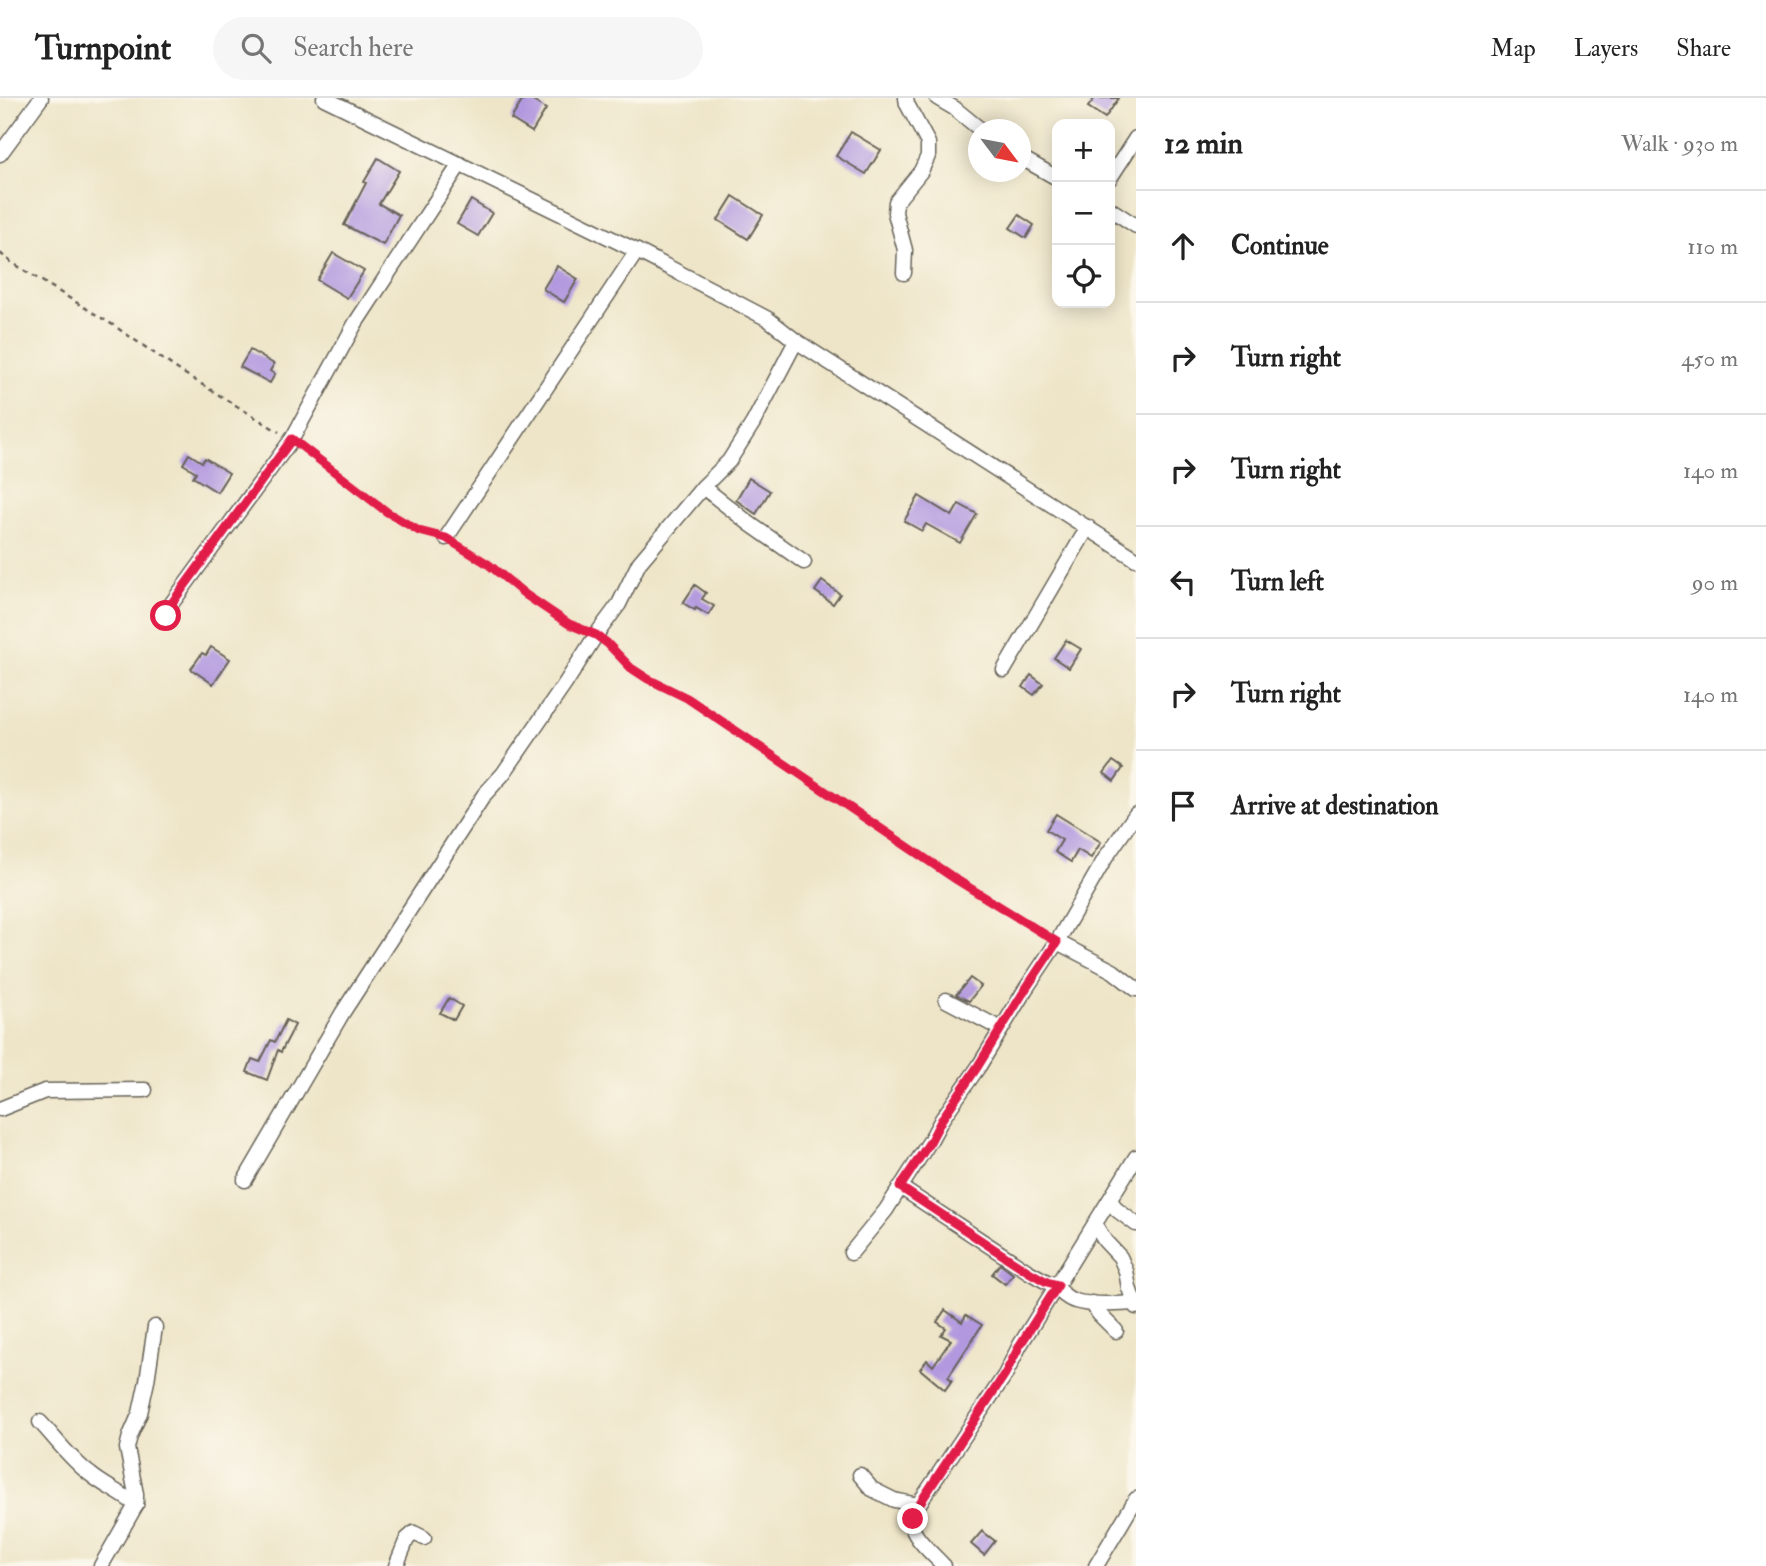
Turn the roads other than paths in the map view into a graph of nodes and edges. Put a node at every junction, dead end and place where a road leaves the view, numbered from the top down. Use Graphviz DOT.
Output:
graph roads {
  1 [pos="41,98"];
  2 [pos="324,98"];
  3 [pos="906,98"];
  4 [pos="937,98"];
  5 [pos="968,119"];
  6 [pos="1136,138"];
  7 [pos="0,154"];
  8 [pos="1031,163"];
  9 [pos="460,164"];
  10 [pos="1115,170"];
  11 [pos="1052,175"];
  12 [pos="1115,212"];
  13 [pos="1136,226"];
  14 [pos="637,251"];
  15 [pos="904,273"];
  16 [pos="796,341"];
  17 [pos="703,487"];
  18 [pos="1088,527"];
  19 [pos="446,538"];
  20 [pos="1136,559"];
  21 [pos="804,562"];
  22 [pos="166,616"];
  23 [pos="1004,670"];
  24 [pos="1136,814"];
  25 [pos="1057,942"];
  26 [pos="1136,989"];
  27 [pos="946,1000"];
  28 [pos="1001,1029"];
  29 [pos="145,1090"];
  30 [pos="0,1109"];
  31 [pos="1136,1157"];
  32 [pos="245,1180"];
  33 [pos="900,1187"];
  34 [pos="1110,1200"];
  35 [pos="1136,1224"];
  36 [pos="1095,1225"];
  37 [pos="851,1253"];
  38 [pos="1057,1286"];
  39 [pos="1092,1303"];
  40 [pos="1135,1305"];
  41 [pos="155,1327"];
  42 [pos="1116,1331"];
  43 [pos="40,1422"];
  44 [pos="860,1475"];
  45 [pos="1136,1499"];
  46 [pos="136,1505"];
  47 [pos="918,1506"];
  48 [pos="424,1538"];
  49 [pos="101,1566"];
  50 [pos="396,1566"];
  51 [pos="944,1566"];
  52 [pos="1096,1566"];
  1 -- 7 [label="street"];
  2 -- 9 [label="street"];
  3 -- 15 [label="street"];
  4 -- 5 [label="street"];
  6 -- 10 [label="street"];
  8 -- 11 [label="street"];
  9 -- 14 [label="street"];
  9 -- 22 [label="street"];
  12 -- 13 [label="street"];
  14 -- 16 [label="street"];
  14 -- 19 [label="street"];
  16 -- 17 [label="street"];
  16 -- 18 [label="street"];
  17 -- 21 [label="street"];
  17 -- 32 [label="street"];
  18 -- 20 [label="street"];
  18 -- 23 [label="street"];
  24 -- 25 [label="street"];
  25 -- 26 [label="street"];
  25 -- 28 [label="street"];
  27 -- 28 [label="street"];
  28 -- 33 [label="street"];
  29 -- 30 [label="street"];
  31 -- 34 [label="street"];
  33 -- 37 [label="street"];
  33 -- 38 [label="street"];
  34 -- 35 [label="street"];
  34 -- 36 [label="street"];
  36 -- 38 [label="street"];
  36 -- 40 [label="street"];
  38 -- 39 [label="street"];
  38 -- 47 [label="street"];
  39 -- 40 [label="street"];
  39 -- 42 [label="street"];
  41 -- 46 [label="street"];
  43 -- 46 [label="street"];
  44 -- 47 [label="street"];
  45 -- 52 [label="street"];
  46 -- 49 [label="street"];
  47 -- 51 [label="street"];
  48 -- 50 [label="street"];
}
